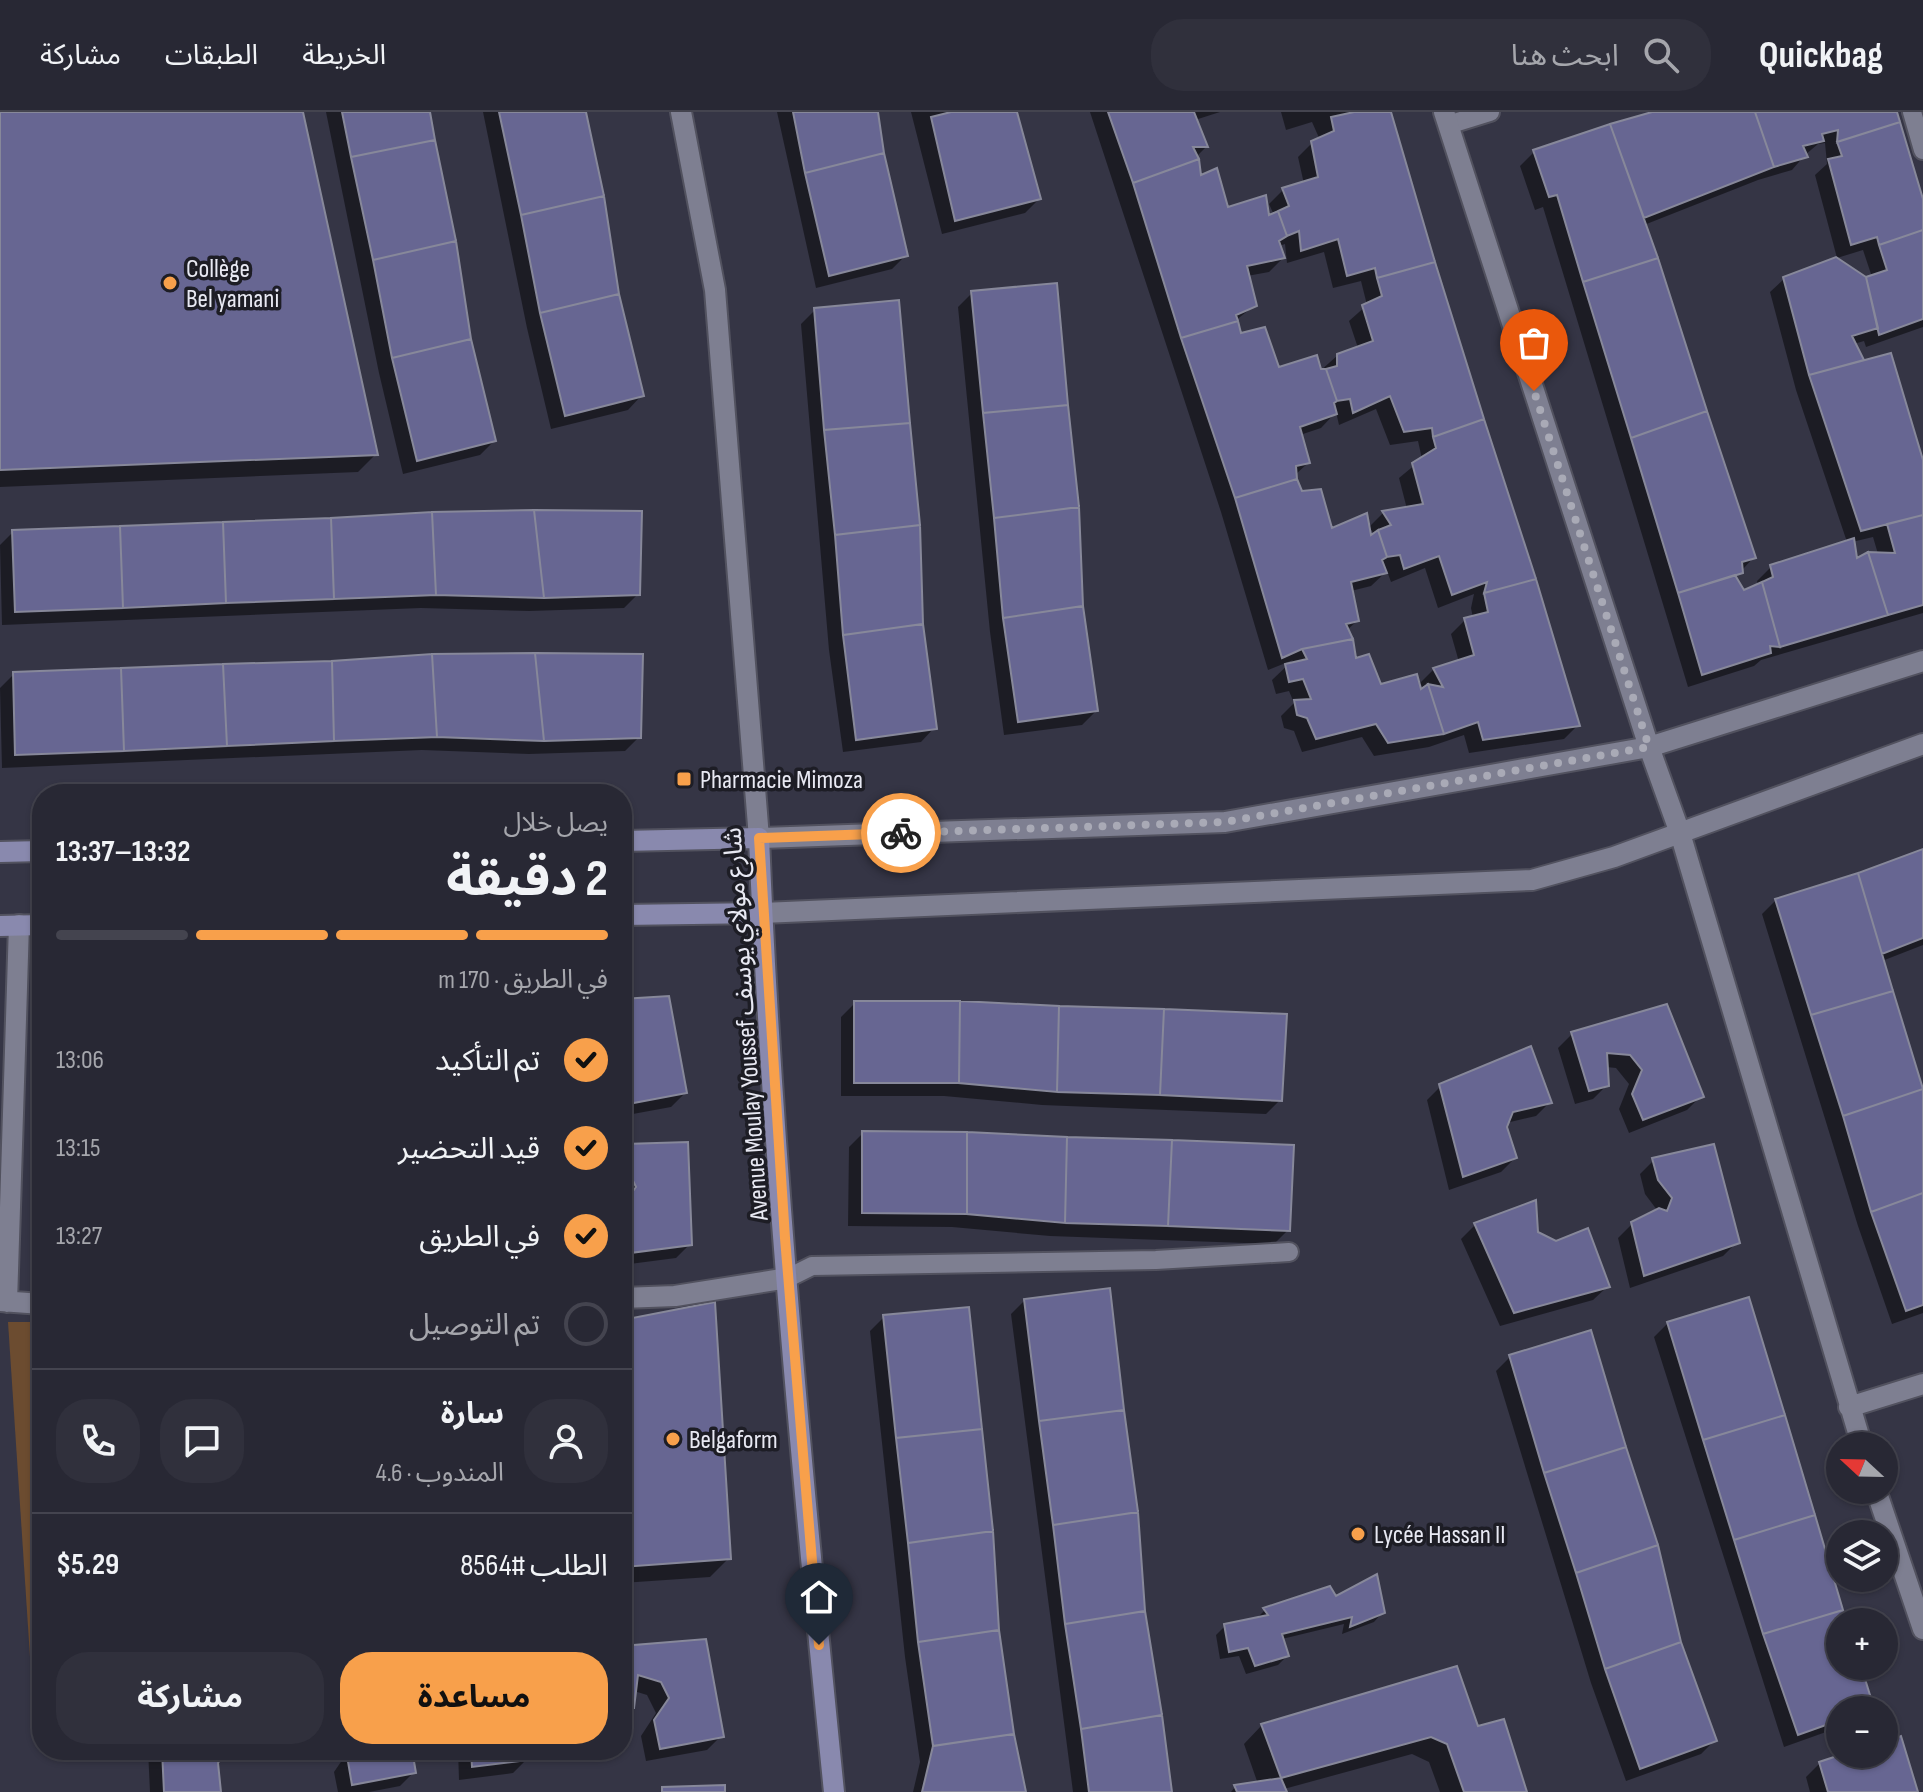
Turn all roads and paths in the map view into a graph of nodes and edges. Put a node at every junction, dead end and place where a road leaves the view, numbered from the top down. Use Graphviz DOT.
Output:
graph roads {
  1 [pos="681,112"];
  2 [pos="1490,112"];
  3 [pos="1912,112"];
  4 [pos="1446,118"];
  5 [pos="1923,150"];
  6 [pos="1923,661"];
  7 [pos="1923,744"];
  8 [pos="1649,747"];
  9 [pos="1680,833"];
  10 [pos="759,838"];
  11 [pos="632,841"];
  12 [pos="32,851"];
  13 [pos="0,852"];
  14 [pos="762,913"];
  15 [pos="632,915"];
  16 [pos="32,925"];
  17 [pos="9,926"];
  18 [pos="1289,1252"];
  19 [pos="788,1278"];
  20 [pos="632,1298"];
  21 [pos="4,1301"];
  22 [pos="32,1303"];
  23 [pos="1923,1384"];
  24 [pos="1849,1407"];
  25 [pos="1857,1432"];
  26 [pos="1881,1504"];
  27 [pos="1923,1629"];
  28 [pos="834,1792"];
  1 -- 10 [label="street, Avenue Moulay Youssef شارع مولاي يوسف"];
  2 -- 4 [label="lane"];
  3 -- 5 [label="lane"];
  4 -- 8 [label="street"];
  6 -- 8 [label="street"];
  7 -- 9 [label="street"];
  8 -- 9 [label="street"];
  8 -- 10 [label="street"];
  9 -- 14 [label="street"];
  9 -- 24 [label="street"];
  10 -- 11 [label="street"];
  10 -- 14 [label="street, Avenue Moulay Youssef شارع مولاي يوسف"];
  12 -- 13 [label="street"];
  14 -- 15 [label="street"];
  14 -- 19 [label="street, Avenue Moulay Youssef شارع مولاي يوسف"];
  16 -- 17 [label="street"];
  17 -- 21 [label="street"];
  18 -- 19 [label="lane"];
  19 -- 20 [label="street"];
  19 -- 28 [label="street, Avenue Moulay Youssef شارع مولاي يوسف"];
  21 -- 22 [label="street"];
  23 -- 24 [label="street"];
  24 -- 25 [label="street"];
  26 -- 27 [label="street"];
}
